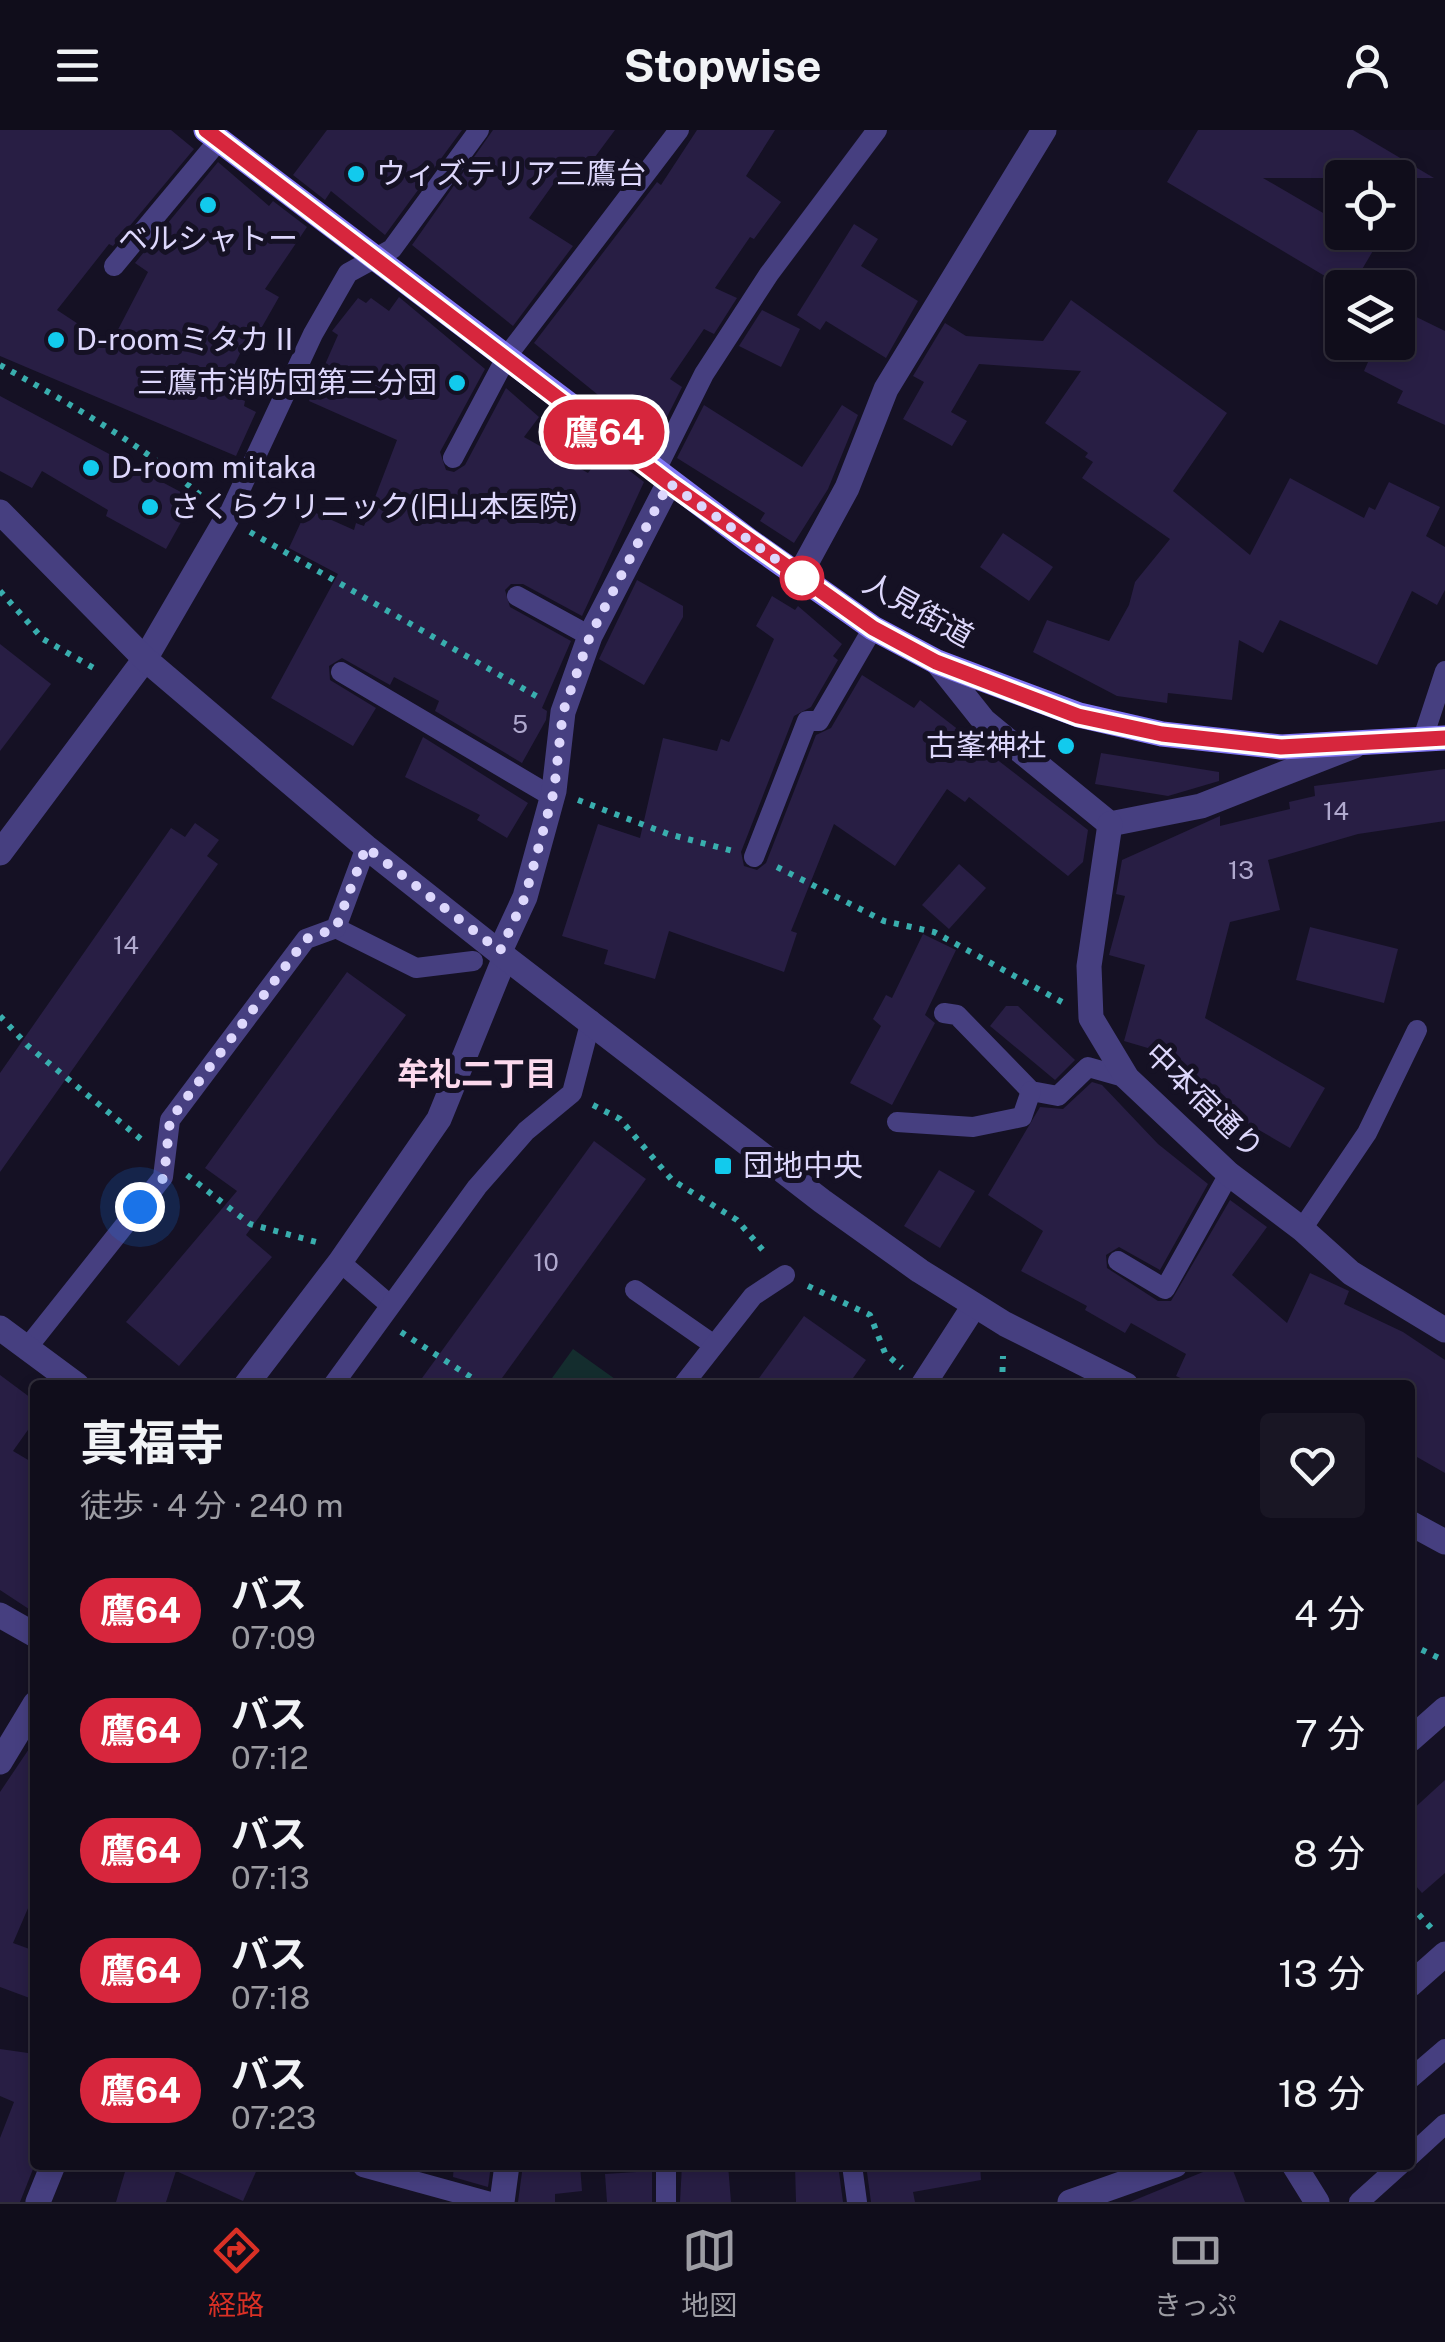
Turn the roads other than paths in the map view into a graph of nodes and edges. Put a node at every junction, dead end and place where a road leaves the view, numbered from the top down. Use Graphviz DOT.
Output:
graph roads {
  1 [pos="478,130"];
  2 [pos="679,130"];
  3 [pos="877,130"];
  4 [pos="1044,130"];
  5 [pos="212,135"];
  6 [pos="372,260"];
  7 [pos="114,266"];
  8 [pos="507,356"];
  9 [pos="453,458"];
  10 [pos="662,478"];
  11 [pos="0,512"];
  12 [pos="227,518"];
  13 [pos="798,576"];
  14 [pos="517,596"];
  15 [pos="873,628"];
  16 [pos="590,636"];
  17 [pos="145,658"];
  18 [pos="936,662"];
  19 [pos="1445,671"];
  20 [pos="341,672"];
  21 [pos="1433,740"];
  22 [pos="1354,746"];
  23 [pos="552,794"];
  24 [pos="1110,824"];
  25 [pos="366,847"];
  26 [pos="0,854"];
  27 [pos="754,857"];
  28 [pos="336,928"];
  29 [pos="502,954"];
  30 [pos="473,961"];
  31 [pos="944,1014"];
  32 [pos="591,1020"];
  33 [pos="1417,1030"];
  34 [pos="1126,1078"];
  35 [pos="1031,1091"];
  36 [pos="897,1122"];
  37 [pos="1229,1174"];
  38 [pos="1302,1229"];
  39 [pos="1118,1261"];
  40 [pos="340,1262"];
  41 [pos="785,1275"];
  42 [pos="635,1290"];
  43 [pos="974,1306"];
  44 [pos="386,1312"];
  45 [pos="0,1328"];
  46 [pos="1445,1330"];
  47 [pos="714,1345"];
  48 [pos="26,1348"];
  49 [pos="70,1380"];
  50 [pos="250,1380"];
  51 [pos="337,1380"];
  52 [pos="686,1380"];
  53 [pos="919,1380"];
  54 [pos="1116,1380"];
  55 [pos="1415,1526"];
  56 [pos="1445,1542"];
  57 [pos="0,1615"];
  58 [pos="30,1632"];
  59 [pos="1445,1709"];
  60 [pos="30,1712"];
  61 [pos="1415,1736"];
  62 [pos="0,1762"];
  63 [pos="1441,1945"];
  64 [pos="1415,1979"];
  65 [pos="1445,2050"];
  66 [pos="1415,2076"];
  67 [pos="1445,2124"];
  68 [pos="1415,2151"];
  69 [pos="51,2170"];
  70 [pos="374,2170"];
  71 [pos="505,2170"];
  72 [pos="666,2170"];
  73 [pos="853,2170"];
  74 [pos="1161,2170"];
  75 [pos="1302,2170"];
  76 [pos="1394,2170"];
  77 [pos="38,2202"];
  78 [pos="490,2202"];
  79 [pos="502,2202"];
  80 [pos="666,2202"];
  81 [pos="857,2202"];
  82 [pos="1070,2202"];
  83 [pos="1317,2202"];
  84 [pos="1359,2202"];
  1 -- 6 [label="lane"];
  2 -- 8 [label="lane"];
  3 -- 10 [label="lane"];
  4 -- 13 [label="street"];
  5 -- 6 [label="main road, 人見街道"];
  5 -- 7 [label="lane"];
  6 -- 8 [label="main road, 人見街道"];
  6 -- 12 [label="lane"];
  8 -- 9 [label="lane"];
  8 -- 10 [label="main road, 人見街道"];
  10 -- 13 [label="main road, 人見街道"];
  10 -- 16 [label="street"];
  11 -- 17 [label="street"];
  12 -- 17 [label="street"];
  13 -- 15 [label="main road, 人見街道"];
  14 -- 16 [label="lane"];
  15 -- 18 [label="main road, 人見街道"];
  15 -- 27 [label="lane"];
  16 -- 23 [label="street"];
  17 -- 25 [label="street"];
  17 -- 26 [label="street"];
  18 -- 22 [label="main road, 人見街道"];
  18 -- 24 [label="street"];
  19 -- 21 [label="lane"];
  20 -- 23 [label="lane"];
  21 -- 22 [label="main road, 人見街道"];
  22 -- 24 [label="street"];
  23 -- 29 [label="street"];
  24 -- 34 [label="street, 中本宿通り"];
  25 -- 28 [label="lane"];
  25 -- 29 [label="street"];
  28 -- 30 [label="lane"];
  28 -- 48 [label="lane"];
  29 -- 32 [label="street"];
  29 -- 40 [label="street"];
  31 -- 35 [label="lane"];
  32 -- 43 [label="street"];
  32 -- 44 [label="lane"];
  33 -- 38 [label="lane"];
  34 -- 35 [label="lane"];
  34 -- 37 [label="street, 中本宿通り"];
  35 -- 36 [label="lane"];
  37 -- 38 [label="street, 中本宿通り"];
  37 -- 39 [label="lane"];
  38 -- 46 [label="street, 中本宿通り"];
  40 -- 44 [label="lane"];
  40 -- 50 [label="street"];
  41 -- 47 [label="lane"];
  42 -- 47 [label="lane"];
  43 -- 53 [label="street"];
  43 -- 54 [label="street"];
  44 -- 51 [label="lane"];
  45 -- 48 [label="street"];
  47 -- 52 [label="lane"];
  48 -- 49 [label="street"];
  55 -- 56 [label="street"];
  57 -- 58 [label="street"];
  59 -- 61 [label="street"];
  60 -- 62 [label="street"];
  63 -- 64 [label="street"];
  65 -- 66 [label="lane"];
  67 -- 68 [label="lane"];
  69 -- 77 [label="street"];
  70 -- 78 [label="lane"];
  71 -- 79 [label="street"];
  72 -- 80 [label="lane"];
  73 -- 81 [label="lane"];
  74 -- 82 [label="street"];
  75 -- 83 [label="street"];
  76 -- 84 [label="lane"];
}
